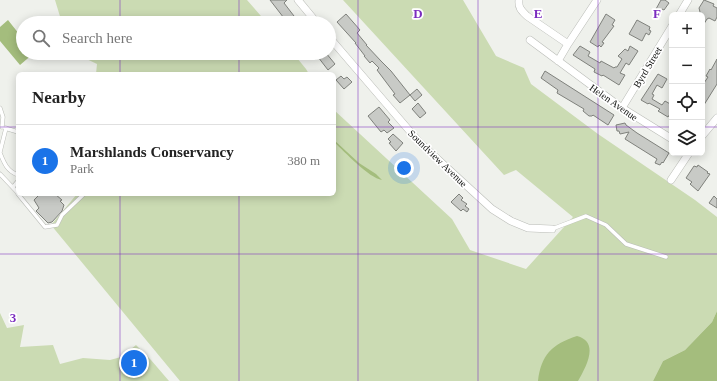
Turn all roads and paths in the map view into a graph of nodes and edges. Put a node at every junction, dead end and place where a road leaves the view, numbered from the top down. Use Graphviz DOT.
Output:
graph roads {
  1 [pos="298,0"];
  2 [pos="519,0"];
  3 [pos="597,0"];
  4 [pos="688,0"];
  5 [pos="681,12"];
  6 [pos="311,16"];
  7 [pos="669,31"];
  8 [pos="530,40"];
  9 [pos="336,44"];
  10 [pos="568,44"];
  11 [pos="558,61"];
  12 [pos="0,108"];
  13 [pos="622,108"];
  14 [pos="717,118"];
  15 [pos="2,127"];
  16 [pos="16,131"];
  17 [pos="705,132"];
  18 [pos="669,137"];
  19 [pos="0,153"];
  20 [pos="687,156"];
  21 [pos="0,174"];
  22 [pos="16,174"];
  23 [pos="671,180"];
  24 [pos="16,183"];
  25 [pos="13,187"];
  26 [pos="16,191"];
  27 [pos="20,196"];
  28 [pos="82,196"];
  29 [pos="552,229"];
  30 [pos="666,257"];
  1 -- 6 [label="street"];
  2 -- 10 [label="street"];
  3 -- 10 [label="street"];
  4 -- 5 [label="street"];
  7 -- 13 [label="street, Byrd Street"];
  8 -- 11 [label="street, Helen Avenue"];
  9 -- 29 [label="street, Soundview Avenue"];
  10 -- 11 [label="street"];
  11 -- 13 [label="street, Helen Avenue"];
  12 -- 15 [label="lane"];
  13 -- 18 [label="street, Helen Avenue"];
  14 -- 17 [label="street"];
  15 -- 16 [label="lane"];
  15 -- 19 [label="lane"];
  19 -- 22 [label="lane"];
  20 -- 23 [label="street"];
  21 -- 25 [label="lane"];
  24 -- 25 [label="lane"];
  25 -- 26 [label="lane"];
  27 -- 28 [label="lane"];
  29 -- 30 [label="lane"];
}
